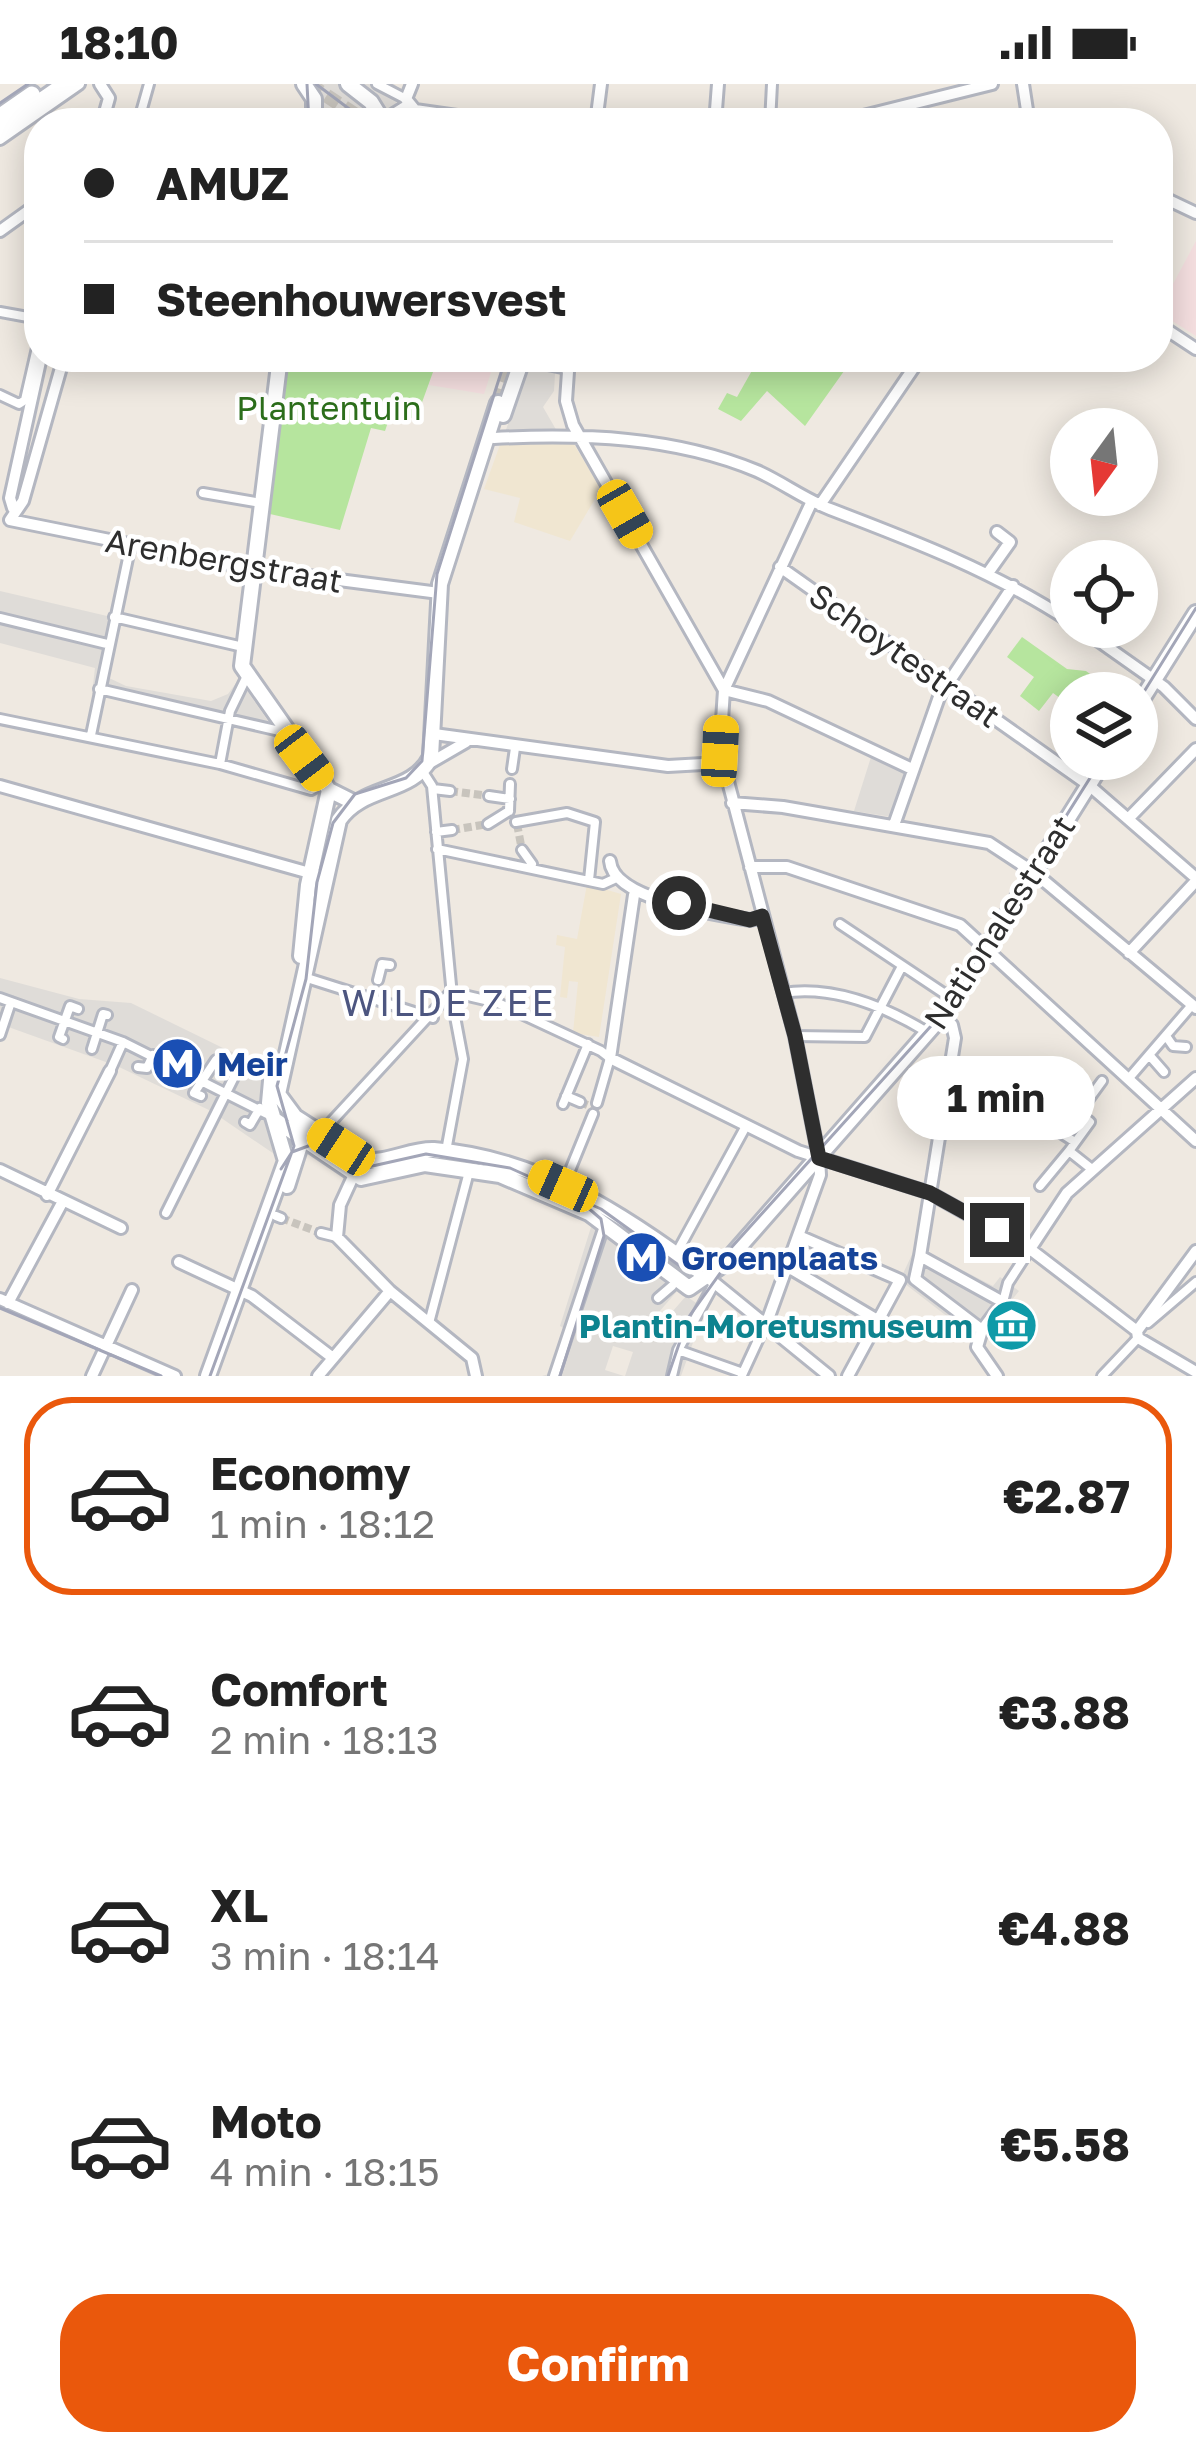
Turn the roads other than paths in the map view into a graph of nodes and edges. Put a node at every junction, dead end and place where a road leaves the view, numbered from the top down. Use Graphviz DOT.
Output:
graph roads {
  1 [pos="46,84"];
  2 [pos="64,84"];
  3 [pos="79,84"];
  4 [pos="347,84"];
  5 [pos="377,84"];
  6 [pos="412,84"];
  7 [pos="992,84"];
  8 [pos="407,101"];
  9 [pos="30,108"];
  10 [pos="45,108"];
  11 [pos="375,108"];
  12 [pos="399,108"];
  13 [pos="416,108"];
  14 [pos="895,108"];
  15 [pos="0,116"];
  16 [pos="32,372"];
  17 [pos="36,372"];
  18 [pos="60,372"];
  19 [pos="278,372"];
  20 [pos="514,372"];
  21 [pos="568,372"];
  22 [pos="909,372"];
  23 [pos="0,395"];
  24 [pos="498,403"];
  25 [pos="24,407"];
  26 [pos="578,435"];
  27 [pos="494,438"];
  28 [pos="202,493"];
  29 [pos="262,503"];
  30 [pos="816,503"];
  31 [pos="8,518"];
  32 [pos="460,518"];
  33 [pos="997,532"];
  34 [pos="131,544"];
  35 [pos="780,567"];
  36 [pos="254,569"];
  37 [pos="988,573"];
  38 [pos="1013,586"];
  39 [pos="439,593"];
  40 [pos="1050,609"];
  41 [pos="1196,614"];
  42 [pos="114,617"];
  43 [pos="0,618"];
  44 [pos="107,644"];
  45 [pos="243,647"];
  46 [pos="1109,648"];
  47 [pos="1143,672"];
  48 [pos="1158,674"];
  49 [pos="246,678"];
  50 [pos="947,682"];
  51 [pos="1158,684"];
  52 [pos="98,689"];
  53 [pos="724,690"];
  54 [pos="0,719"];
  55 [pos="228,719"];
  56 [pos="1196,719"];
  57 [pos="285,732"];
  58 [pos="434,734"];
  59 [pos="91,735"];
  60 [pos="466,742"];
  61 [pos="515,748"];
  62 [pos="1196,748"];
  63 [pos="220,764"];
  64 [pos="721,764"];
  65 [pos="425,768"];
  66 [pos="512,769"];
  67 [pos="912,770"];
  68 [pos="1092,780"];
  69 [pos="510,784"];
  70 [pos="1089,785"];
  71 [pos="0,786"];
  72 [pos="433,789"];
  73 [pos="327,791"];
  74 [pos="450,791"];
  75 [pos="489,796"];
  76 [pos="510,799"];
  77 [pos="355,802"];
  78 [pos="732,803"];
  79 [pos="509,811"];
  80 [pos="1129,818"];
  81 [pos="488,824"];
  82 [pos="894,825"];
  83 [pos="452,830"];
  84 [pos="436,832"];
  85 [pos="437,849"];
  86 [pos="522,850"];
  87 [pos="610,861"];
  88 [pos="533,866"];
  89 [pos="750,867"];
  90 [pos="1034,872"];
  91 [pos="317,875"];
  92 [pos="614,879"];
  93 [pos="1196,879"];
  94 [pos="589,880"];
  95 [pos="634,896"];
  96 [pos="762,916"];
  97 [pos="840,924"];
  98 [pos="985,951"];
  99 [pos="1129,952"];
  100 [pos="390,965"];
  101 [pos="902,968"];
  102 [pos="307,978"];
  103 [pos="377,980"];
  104 [pos="451,992"];
  105 [pos="782,993"];
  106 [pos="0,998"];
  107 [pos="954,1000"];
  108 [pos="11,1002"];
  109 [pos="880,1004"];
  110 [pos="448,1006"];
  111 [pos="1194,1007"];
  112 [pos="78,1009"];
  113 [pos="107,1015"];
  114 [pos="942,1017"];
  115 [pos="433,1018"];
  116 [pos="64,1021"];
  117 [pos="96,1032"];
  118 [pos="929,1033"];
  119 [pos="0,1035"];
  120 [pos="795,1036"];
  121 [pos="1166,1036"];
  122 [pos="63,1039"];
  123 [pos="123,1042"];
  124 [pos="588,1044"];
  125 [pos="1186,1047"];
  126 [pos="92,1049"];
  127 [pos="153,1055"];
  128 [pos="1150,1056"];
  129 [pos="610,1058"];
  130 [pos="215,1060"];
  131 [pos="138,1067"];
  132 [pos="238,1069"];
  133 [pos="110,1070"];
  134 [pos="1164,1072"];
  135 [pos="201,1077"];
  136 [pos="1130,1077"];
  137 [pos="1196,1078"];
  138 [pos="274,1080"];
  139 [pos="1102,1081"];
  140 [pos="230,1092"];
  141 [pos="201,1096"];
  142 [pos="580,1102"];
  143 [pos="597,1103"];
  144 [pos="1159,1106"];
  145 [pos="260,1108"];
  146 [pos="593,1114"];
  147 [pos="1033,1115"];
  148 [pos="296,1117"];
  149 [pos="275,1120"];
  150 [pos="245,1122"];
  151 [pos="746,1126"];
  152 [pos="321,1133"];
  153 [pos="268,1138"];
  154 [pos="1196,1141"];
  155 [pos="302,1142"];
  156 [pos="1075,1142"];
  157 [pos="1069,1151"];
  158 [pos="446,1152"];
  159 [pos="284,1153"];
  160 [pos="819,1158"];
  161 [pos="362,1160"];
  162 [pos="471,1162"];
  163 [pos="0,1170"];
  164 [pos="1093,1170"];
  165 [pos="353,1176"];
  166 [pos="1040,1186"];
  167 [pos="561,1192"];
  168 [pos="930,1193"];
  169 [pos="47,1195"];
  170 [pos="63,1202"];
  171 [pos="166,1213"];
  172 [pos="603,1224"];
  173 [pos="121,1228"];
  174 [pos="321,1233"];
  175 [pos="799,1236"];
  176 [pos="337,1237"];
  177 [pos="1030,1249"];
  178 [pos="1196,1251"];
  179 [pos="676,1254"];
  180 [pos="920,1256"];
  181 [pos="179,1262"];
  182 [pos="250,1264"];
  183 [pos="788,1267"];
  184 [pos="915,1279"];
  185 [pos="900,1280"];
  186 [pos="710,1281"];
  187 [pos="1196,1282"];
  188 [pos="672,1286"];
  189 [pos="132,1290"];
  190 [pos="389,1291"];
  191 [pos="239,1292"];
  192 [pos="658,1298"];
  193 [pos="2,1301"];
  194 [pos="1004,1302"];
  195 [pos="879,1321"];
  196 [pos="767,1322"];
  197 [pos="429,1323"];
  198 [pos="982,1330"];
  199 [pos="1138,1335"];
  200 [pos="110,1346"];
  201 [pos="678,1350"];
  202 [pos="332,1358"];
  203 [pos="154,1371"];
  204 [pos="1196,1372"];
  205 [pos="742,1374"];
  206 [pos="322,1375"];
  207 [pos="92,1376"];
  208 [pos="175,1376"];
  209 [pos="208,1376"];
  210 [pos="476,1376"];
  211 [pos="554,1376"];
  212 [pos="672,1376"];
  213 [pos="829,1376"];
  214 [pos="848,1376"];
  215 [pos="997,1376"];
  216 [pos="1104,1376"];
  1 -- 15 [label="main road"];
  2 -- 9 [label="main road"];
  3 -- 10 [label="street"];
  4 -- 11 [label="street"];
  5 -- 8 [label="street"];
  6 -- 8 [label="street"];
  7 -- 14 [label="street"];
  8 -- 12 [label="street"];
  8 -- 13 [label="street"];
  16 -- 25 [label="street"];
  17 -- 25 [label="street"];
  18 -- 31 [label="street"];
  19 -- 29 [label="street"];
  20 -- 27 [label="street"];
  21 -- 26 [label="street"];
  22 -- 30 [label="street"];
  23 -- 25 [label="street"];
  24 -- 32 [label="street"];
  25 -- 31 [label="street"];
  26 -- 27 [label="street"];
  26 -- 30 [label="street"];
  26 -- 53 [label="street"];
  27 -- 32 [label="street"];
  28 -- 29 [label="street"];
  29 -- 36 [label="street"];
  30 -- 35 [label="street"];
  30 -- 37 [label="street"];
  31 -- 34 [label="street, Arenbergstraat"];
  32 -- 39 [label="street"];
  33 -- 37 [label="street"];
  34 -- 36 [label="street, Arenbergstraat"];
  34 -- 42 [label="street"];
  35 -- 50 [label="street, Schoytestraat"];
  35 -- 53 [label="street"];
  36 -- 39 [label="street, Arenbergstraat"];
  36 -- 45 [label="street"];
  37 -- 38 [label="street"];
  38 -- 40 [label="street"];
  38 -- 50 [label="street"];
  39 -- 58 [label="street"];
  41 -- 48 [label="street"];
  42 -- 44 [label="street"];
  42 -- 45 [label="street"];
  43 -- 44 [label="street"];
  44 -- 52 [label="street"];
  45 -- 49 [label="street"];
  46 -- 47 [label="street"];
  49 -- 55 [label="street"];
  49 -- 57 [label="street"];
  50 -- 67 [label="street"];
  50 -- 70 [label="street, Schoytestraat"];
  51 -- 56 [label="street"];
  52 -- 55 [label="street"];
  52 -- 59 [label="street"];
  53 -- 64 [label="street"];
  53 -- 67 [label="street"];
  54 -- 59 [label="street"];
  55 -- 57 [label="street"];
  55 -- 63 [label="street"];
  57 -- 73 [label="street"];
  58 -- 60 [label="street"];
  58 -- 65 [label="street"];
  59 -- 63 [label="street"];
  60 -- 61 [label="street"];
  60 -- 65 [label="street"];
  61 -- 64 [label="street"];
  61 -- 66 [label="street"];
  62 -- 80 [label="street"];
  63 -- 73 [label="street"];
  64 -- 78 [label="street"];
  65 -- 72 [label="street"];
  65 -- 77 [label="street"];
  67 -- 82 [label="street"];
  68 -- 70 [label="street, Nationalestraat"];
  69 -- 76 [label="street"];
  70 -- 80 [label="street, Schoytestraat"];
  70 -- 90 [label="street, Nationalestraat"];
  71 -- 91 [label="street"];
  72 -- 74 [label="street"];
  72 -- 84 [label="street"];
  73 -- 77 [label="street"];
  73 -- 91 [label="street"];
  75 -- 76 [label="street"];
  76 -- 79 [label="street"];
  77 -- 91 [label="street"];
  78 -- 82 [label="street"];
  78 -- 89 [label="street"];
  79 -- 81 [label="street"];
  79 -- 94 [label="street"];
  80 -- 93 [label="street, Schoytestraat"];
  82 -- 90 [label="street"];
  83 -- 84 [label="street"];
  84 -- 85 [label="street"];
  85 -- 88 [label="street"];
  85 -- 104 [label="street"];
  86 -- 88 [label="street"];
  87 -- 92 [label="street"];
  88 -- 94 [label="street"];
  89 -- 96 [label="street"];
  89 -- 98 [label="street"];
  90 -- 98 [label="street, Nationalestraat"];
  90 -- 99 [label="street"];
  91 -- 102 [label="street"];
  91 -- 138 [label="street"];
  92 -- 94 [label="street"];
  92 -- 95 [label="street"];
  93 -- 99 [label="street"];
  95 -- 96 [label="street"];
  95 -- 129 [label="street"];
  96 -- 105 [label="street"];
  97 -- 101 [label="street"];
  98 -- 107 [label="street, Nationalestraat"];
  98 -- 136 [label="street"];
  99 -- 111 [label="street"];
  100 -- 103 [label="street"];
  101 -- 107 [label="street"];
  101 -- 109 [label="street"];
  102 -- 115 [label="street"];
  102 -- 138 [label="street"];
  104 -- 110 [label="street"];
  104 -- 124 [label="street"];
  105 -- 109 [label="street"];
  105 -- 120 [label="street"];
  106 -- 108 [label="street"];
  107 -- 114 [label="street, Nationalestraat"];
  108 -- 116 [label="street"];
  108 -- 119 [label="street"];
  109 -- 118 [label="street"];
  109 -- 120 [label="street"];
  110 -- 115 [label="street"];
  110 -- 158 [label="street"];
  111 -- 121 [label="street"];
  112 -- 116 [label="street"];
  113 -- 117 [label="street"];
  114 -- 118 [label="street, Nationalestraat"];
  114 -- 168 [label="street"];
  115 -- 152 [label="street"];
  116 -- 117 [label="street"];
  116 -- 122 [label="street"];
  117 -- 123 [label="street"];
  117 -- 126 [label="street"];
  118 -- 160 [label="street, Nationalestraat"];
  120 -- 160 [label="street"];
  121 -- 125 [label="street"];
  121 -- 128 [label="street"];
  123 -- 127 [label="street"];
  123 -- 133 [label="street"];
  124 -- 129 [label="street"];
  124 -- 142 [label="street"];
  127 -- 131 [label="street"];
  127 -- 135 [label="street"];
  128 -- 134 [label="street"];
  128 -- 136 [label="street"];
  129 -- 143 [label="street"];
  129 -- 151 [label="street"];
  130 -- 135 [label="street"];
  132 -- 140 [label="street"];
  133 -- 169 [label="street"];
  135 -- 140 [label="street"];
  135 -- 141 [label="street"];
  136 -- 144 [label="street"];
  137 -- 144 [label="street"];
  138 -- 148 [label="street"];
  138 -- 149 [label="street"];
  139 -- 156 [label="street"];
  140 -- 145 [label="street"];
  140 -- 171 [label="street"];
  144 -- 154 [label="street"];
  144 -- 164 [label="street"];
  145 -- 149 [label="street"];
  145 -- 150 [label="street"];
  146 -- 167 [label="street"];
  147 -- 156 [label="street"];
  148 -- 152 [label="street"];
  148 -- 155 [label="street"];
  149 -- 155 [label="street"];
  149 -- 159 [label="street"];
  151 -- 160 [label="street"];
  151 -- 179 [label="street"];
  152 -- 161 [label="street"];
  153 -- 159 [label="street"];
  155 -- 165 [label="street"];
  155 -- 182 [label="street"];
  156 -- 157 [label="street"];
  157 -- 164 [label="street"];
  157 -- 166 [label="street"];
  158 -- 161 [label="street"];
  158 -- 162 [label="street"];
  159 -- 182 [label="street"];
  160 -- 168 [label="street"];
  160 -- 175 [label="street"];
  160 -- 186 [label="street, Nationalestraat"];
  161 -- 165 [label="street"];
  162 -- 165 [label="street"];
  162 -- 167 [label="street"];
  162 -- 197 [label="street"];
  163 -- 169 [label="street"];
  164 -- 177 [label="street"];
  165 -- 176 [label="street"];
  167 -- 172 [label="street"];
  167 -- 179 [label="street"];
  168 -- 177 [label="street"];
  168 -- 180 [label="street"];
  169 -- 170 [label="street"];
  170 -- 173 [label="street"];
  170 -- 193 [label="street"];
  172 -- 186 [label="street, Nationalestraat"];
  172 -- 211 [label="street"];
  174 -- 176 [label="street"];
  175 -- 183 [label="street"];
  175 -- 185 [label="street"];
  176 -- 190 [label="street"];
  177 -- 194 [label="street"];
  177 -- 199 [label="street"];
  178 -- 199 [label="street"];
  179 -- 186 [label="street"];
  180 -- 184 [label="street"];
  180 -- 194 [label="street"];
  181 -- 191 [label="street"];
  182 -- 191 [label="street"];
  183 -- 195 [label="street"];
  183 -- 196 [label="street"];
  184 -- 185 [label="street"];
  184 -- 198 [label="street"];
  185 -- 195 [label="street"];
  186 -- 196 [label="street"];
  186 -- 201 [label="street"];
  187 -- 199 [label="street"];
  188 -- 192 [label="street"];
  189 -- 200 [label="street"];
  190 -- 197 [label="street"];
  190 -- 202 [label="street"];
  191 -- 202 [label="street"];
  191 -- 209 [label="street"];
  193 -- 200 [label="street"];
  194 -- 198 [label="street"];
  195 -- 214 [label="street"];
  196 -- 205 [label="street"];
  196 -- 213 [label="street"];
  197 -- 210 [label="street"];
  198 -- 215 [label="street"];
  199 -- 204 [label="street"];
  199 -- 216 [label="street"];
  200 -- 203 [label="street"];
  200 -- 207 [label="street"];
  201 -- 205 [label="street"];
  201 -- 212 [label="street"];
  202 -- 206 [label="street"];
  203 -- 208 [label="street"];
}
